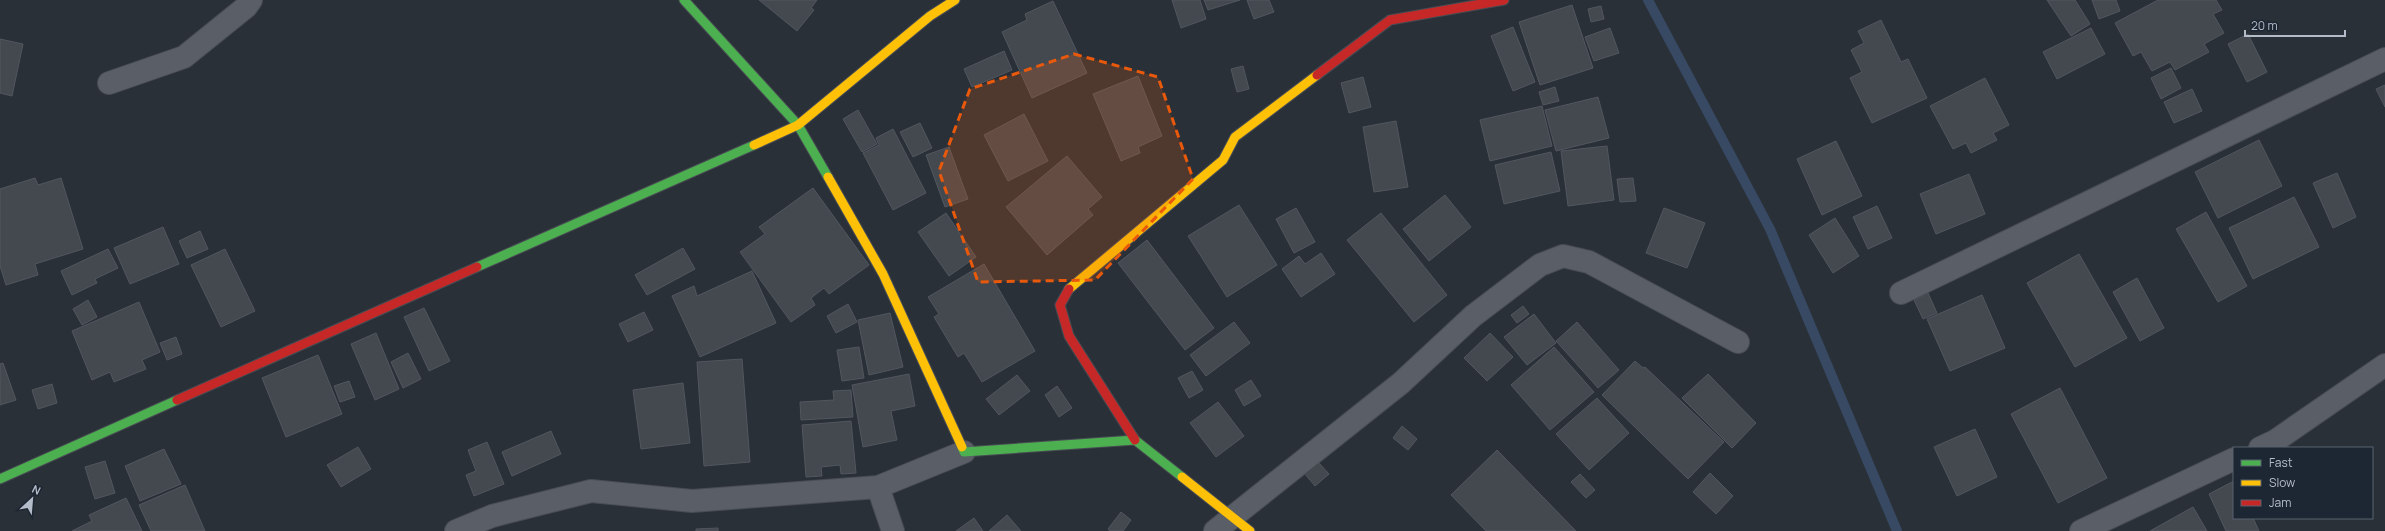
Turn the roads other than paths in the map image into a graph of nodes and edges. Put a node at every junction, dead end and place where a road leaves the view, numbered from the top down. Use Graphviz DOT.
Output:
graph roads {
  1 [pos="250,0"];
  2 [pos="684,0"];
  3 [pos="956,0"];
  4 [pos="1504,0"];
  5 [pos="2385,59"];
  6 [pos="109,83"];
  7 [pos="798,125"];
  8 [pos="1901,293"];
  9 [pos="1738,342"];
  10 [pos="2385,365"];
  11 [pos="1135,440"];
  12 [pos="2262,447"];
  13 [pos="964,452"];
  14 [pos="2233,459"];
  15 [pos="0,479"];
  16 [pos="878,487"];
  17 [pos="1223,524"];
  18 [pos="456,531"];
  19 [pos="893,531"];
  20 [pos="1250,531"];
  21 [pos="2081,531"];
  1 -- 6 [label="street"];
  2 -- 7 [label="street"];
  3 -- 7 [label="street"];
  4 -- 11 [label="street"];
  5 -- 8 [label="street"];
  7 -- 13 [label="street"];
  7 -- 15 [label="street"];
  9 -- 17 [label="street"];
  10 -- 12 [label="street"];
  11 -- 13 [label="street"];
  11 -- 17 [label="street"];
  13 -- 16 [label="street"];
  14 -- 21 [label="street"];
  16 -- 18 [label="street"];
  16 -- 19 [label="street"];
  17 -- 20 [label="street"];
}
